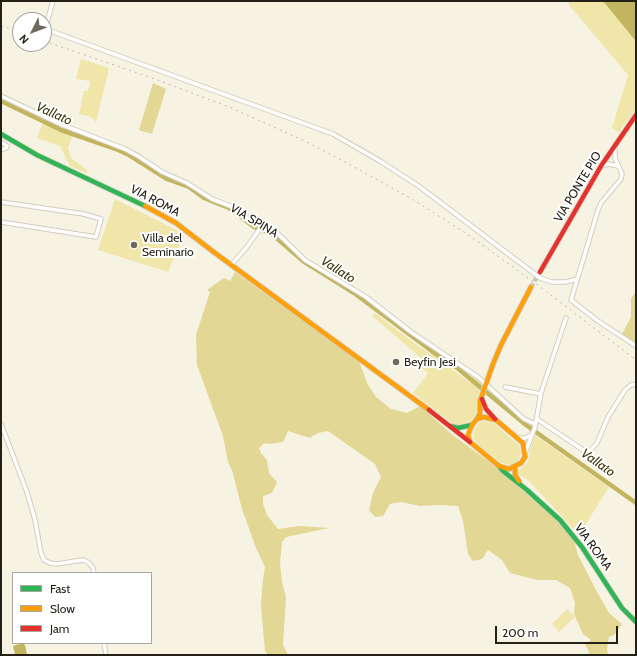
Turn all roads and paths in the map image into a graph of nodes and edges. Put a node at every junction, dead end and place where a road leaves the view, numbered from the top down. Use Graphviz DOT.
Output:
graph roads {
  1 [pos="53,1"];
  2 [pos="1,96"];
  3 [pos="636,115"];
  4 [pos="2,135"];
  5 [pos="1,142"];
  6 [pos="617,143"];
  7 [pos="1,150"];
  8 [pos="607,156"];
  9 [pos="615,158"];
  10 [pos="601,166"];
  11 [pos="618,166"];
  12 [pos="1,202"];
  13 [pos="1,222"];
  14 [pos="260,228"];
  15 [pos="231,265"];
  16 [pos="540,272"];
  17 [pos="577,279"];
  18 [pos="531,288"];
  19 [pos="566,318"];
  20 [pos="636,346"];
  21 [pos="636,384"];
  22 [pos="485,385"];
  23 [pos="505,387"];
  24 [pos="541,394"];
  25 [pos="482,395"];
  26 [pos="537,419"];
  27 [pos="477,420"];
  28 [pos="496,420"];
  29 [pos="1,424"];
  30 [pos="446,424"];
  31 [pos="472,425"];
  32 [pos="535,425"];
  33 [pos="532,434"];
  34 [pos="518,438"];
  35 [pos="470,442"];
  36 [pos="526,453"];
  37 [pos="499,466"];
  38 [pos="515,468"];
  39 [pos="527,490"];
  40 [pos="94,572"];
  41 [pos="636,622"];
  42 [pos="104,644"];
  43 [pos="106,655"];
  1 -- 17 [label="street"];
  2 -- 14 [label="street, VIA SPINA"];
  3 -- 6 [label="main road, VIA PONTE PIO"];
  4 -- 15 [label="main road, VIA ROMA"];
  5 -- 7 [label="street"];
  6 -- 8 [label="main road, VIA PONTE PIO"];
  6 -- 9 [label="street"];
  8 -- 9 [label="street"];
  8 -- 10 [label="main road, VIA PONTE PIO"];
  8 -- 11 [label="street"];
  9 -- 11 [label="street"];
  10 -- 11 [label="street"];
  10 -- 16 [label="main road, VIA PONTE PIO"];
  11 -- 17 [label="street"];
  12 -- 13 [label="street"];
  14 -- 15 [label="street"];
  14 -- 22 [label="street, VIA SPINA"];
  15 -- 30 [label="main road, VIA ROMA"];
  17 -- 20 [label="street"];
  18 -- 22 [label="main road"];
  19 -- 24 [label="street"];
  21 -- 26 [label="street"];
  22 -- 25 [label="main road"];
  22 -- 32 [label="street, VIA SPINA"];
  23 -- 24 [label="street"];
  24 -- 26 [label="street"];
  25 -- 27 [label="main road"];
  25 -- 28 [label="main road"];
  26 -- 32 [label="street"];
  27 -- 28 [label="main road"];
  27 -- 31 [label="main road"];
  28 -- 34 [label="main road"];
  29 -- 40 [label="street"];
  30 -- 31 [label="main road"];
  30 -- 35 [label="main road, VIA ROMA"];
  31 -- 35 [label="main road"];
  32 -- 33 [label="street"];
  33 -- 34 [label="street"];
  33 -- 36 [label="street"];
  34 -- 36 [label="main road"];
  35 -- 37 [label="main road, VIA ROMA"];
  36 -- 38 [label="main road"];
  37 -- 38 [label="main road"];
  37 -- 39 [label="main road, VIA ROMA"];
  38 -- 39 [label="main road"];
  39 -- 41 [label="main road, VIA ROMA"];
  42 -- 43 [label="street"];
}
